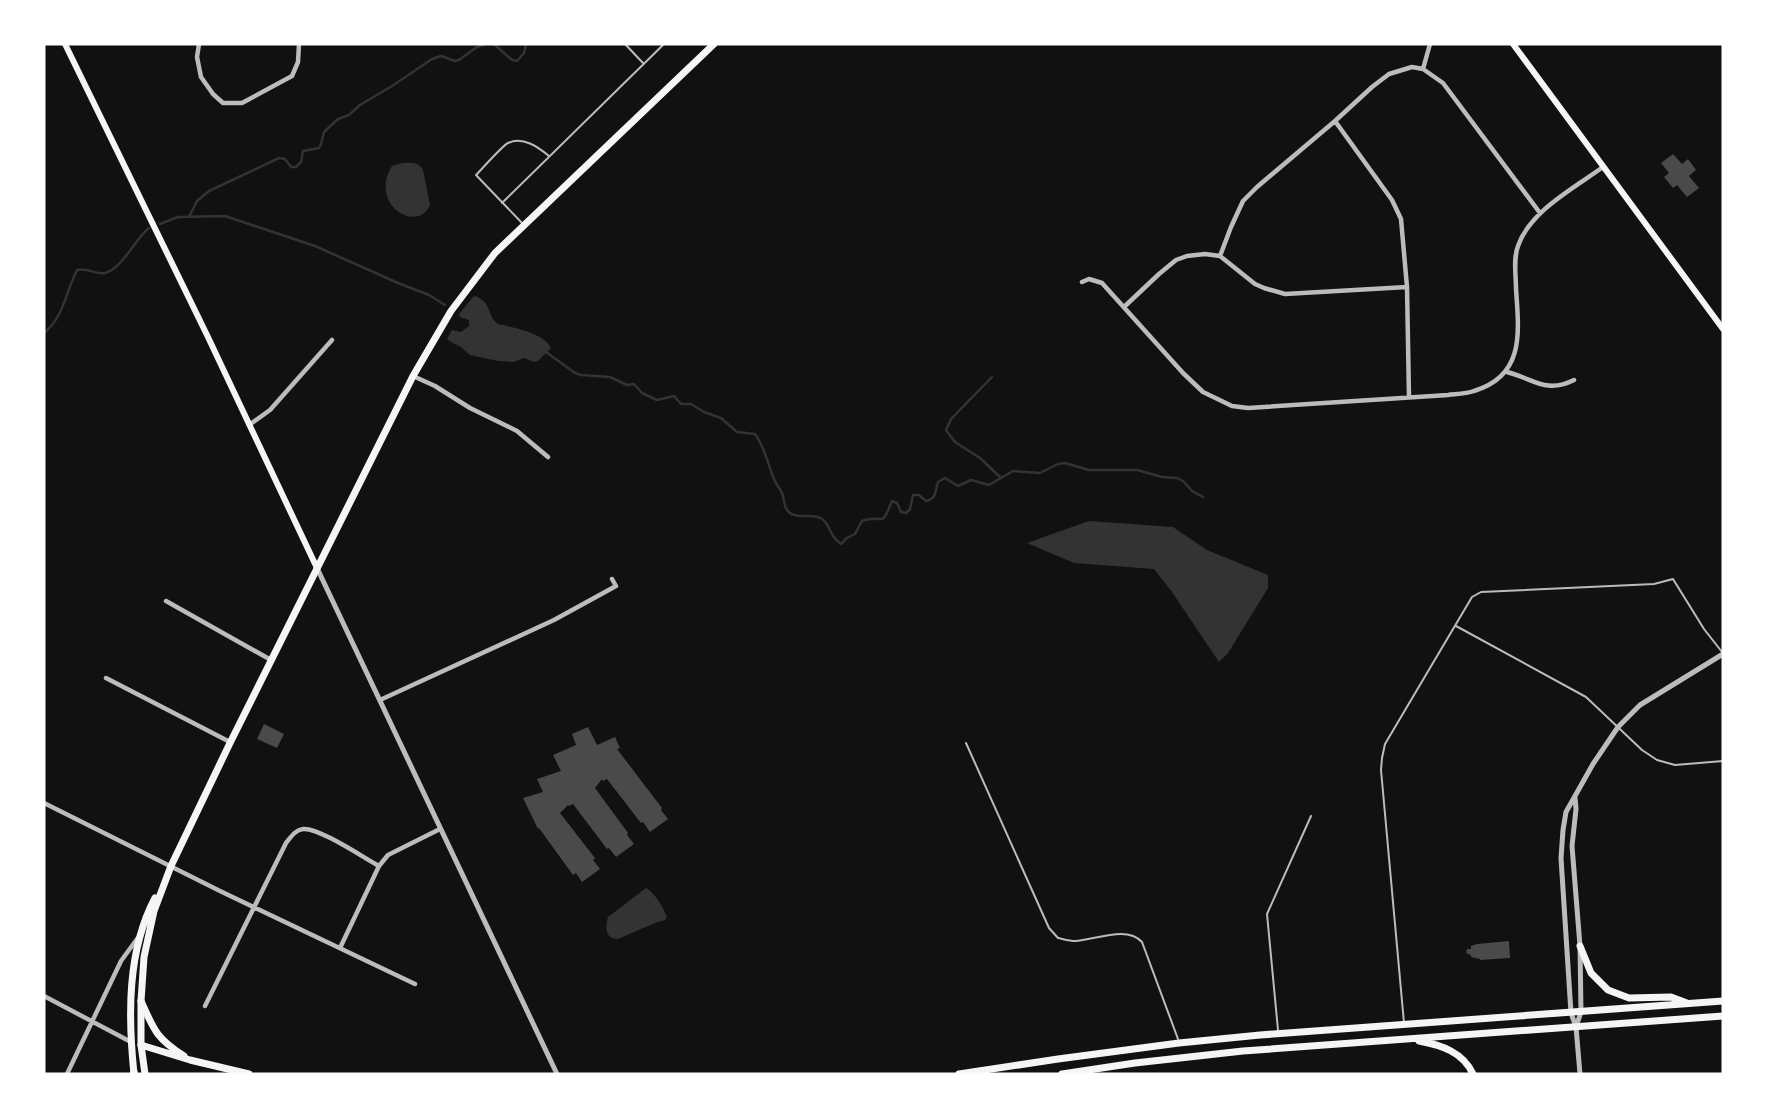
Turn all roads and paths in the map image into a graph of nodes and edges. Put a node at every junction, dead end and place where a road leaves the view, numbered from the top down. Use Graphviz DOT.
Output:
graph roads {
  1 [pos="65,44"];
  2 [pos="199,44"];
  3 [pos="299,44"];
  4 [pos="625,44"];
  5 [pos="664,44"];
  6 [pos="714,44"];
  7 [pos="1430,44"];
  8 [pos="1513,44"];
  9 [pos="644,64"];
  10 [pos="1423,69"];
  11 [pos="1335,121"];
  12 [pos="549,157"];
  13 [pos="1604,167"];
  14 [pos="502,202"];
  15 [pos="1540,213"];
  16 [pos="524,225"];
  17 [pos="1220,256"];
  18 [pos="1082,282"];
  19 [pos="1407,287"];
  20 [pos="1124,307"];
  21 [pos="1723,329"];
  22 [pos="332,340"];
  23 [pos="1507,372"];
  24 [pos="413,376"];
  25 [pos="1574,380"];
  26 [pos="1409,397"];
  27 [pos="249,426"];
  28 [pos="548,457"];
  29 [pos="317,568"];
  30 [pos="612,579"];
  31 [pos="166,601"];
  32 [pos="1455,625"];
  33 [pos="1723,654"];
  34 [pos="272,660"];
  35 [pos="106,678"];
  36 [pos="380,700"];
  37 [pos="1618,727"];
  38 [pos="230,743"];
  39 [pos="966,743"];
  40 [pos="1723,761"];
  41 [pos="1576,797"];
  42 [pos="44,803"];
  43 [pos="1311,816"];
  44 [pos="440,830"];
  45 [pos="171,866"];
  46 [pos="379,866"];
  47 [pos="255,908"];
  48 [pos="140,934"];
  49 [pos="1580,946"];
  50 [pos="340,948"];
  51 [pos="415,984"];
  52 [pos="44,996"];
  53 [pos="141,1001"];
  54 [pos="1723,1001"];
  55 [pos="1691,1004"];
  56 [pos="205,1006"];
  57 [pos="1581,1012"];
  58 [pos="1571,1013"];
  59 [pos="1723,1016"];
  60 [pos="92,1022"];
  61 [pos="1404,1024"];
  62 [pos="1576,1027"];
  63 [pos="1279,1034"];
  64 [pos="1405,1039"];
  65 [pos="132,1042"];
  66 [pos="1179,1043"];
  67 [pos="141,1045"];
  68 [pos="190,1060"];
  69 [pos="67,1074"];
  70 [pos="134,1074"];
  71 [pos="145,1074"];
  72 [pos="249,1074"];
  73 [pos="557,1074"];
  74 [pos="959,1074"];
  75 [pos="1062,1074"];
  76 [pos="1473,1074"];
  77 [pos="1580,1074"];
  1 -- 27 [label="main road"];
  2 -- 3 [label="street"];
  4 -- 9 [label="lane"];
  5 -- 9 [label="lane"];
  6 -- 16 [label="main road"];
  7 -- 10 [label="street"];
  8 -- 13 [label="main road"];
  9 -- 12 [label="lane"];
  10 -- 11 [label="street"];
  10 -- 15 [label="street"];
  11 -- 17 [label="street"];
  11 -- 19 [label="street"];
  12 -- 14 [label="lane"];
  12 -- 14 [label="lane"];
  13 -- 15 [label="street"];
  13 -- 21 [label="main road"];
  14 -- 16 [label="lane"];
  15 -- 23 [label="street"];
  16 -- 24 [label="main road"];
  17 -- 19 [label="street"];
  17 -- 20 [label="street"];
  18 -- 20 [label="street"];
  19 -- 26 [label="street"];
  20 -- 26 [label="street"];
  22 -- 27 [label="street"];
  23 -- 25 [label="street"];
  23 -- 26 [label="street"];
  24 -- 28 [label="street"];
  24 -- 29 [label="main road"];
  27 -- 29 [label="main road"];
  29 -- 34 [label="main road"];
  29 -- 36 [label="street"];
  30 -- 36 [label="street"];
  31 -- 34 [label="street"];
  32 -- 33 [label="lane"];
  32 -- 37 [label="lane"];
  32 -- 61 [label="lane"];
  33 -- 37 [label="street"];
  34 -- 38 [label="main road"];
  35 -- 38 [label="street"];
  36 -- 44 [label="street"];
  37 -- 40 [label="lane"];
  37 -- 41 [label="street"];
  38 -- 45 [label="main road"];
  39 -- 66 [label="lane"];
  41 -- 49 [label="street"];
  41 -- 58 [label="street"];
  42 -- 45 [label="street"];
  43 -- 63 [label="lane"];
  44 -- 46 [label="street"];
  44 -- 73 [label="street"];
  45 -- 47 [label="street"];
  45 -- 48 [label="main road"];
  45 -- 53 [label="main road"];
  46 -- 47 [label="street"];
  46 -- 50 [label="street"];
  47 -- 50 [label="street"];
  47 -- 56 [label="street"];
  48 -- 60 [label="street"];
  48 -- 65 [label="main road"];
  49 -- 55 [label="main road"];
  49 -- 57 [label="street"];
  50 -- 51 [label="street"];
  52 -- 60 [label="street"];
  53 -- 67 [label="main road"];
  53 -- 68 [label="main road"];
  54 -- 55 [label="main road"];
  55 -- 57 [label="main road"];
  57 -- 58 [label="main road"];
  57 -- 62 [label="street"];
  58 -- 61 [label="main road"];
  58 -- 62 [label="street"];
  59 -- 62 [label="main road"];
  60 -- 65 [label="street"];
  60 -- 69 [label="street"];
  61 -- 63 [label="main road"];
  62 -- 64 [label="main road"];
  62 -- 77 [label="street"];
  63 -- 66 [label="main road"];
  64 -- 75 [label="main road"];
  64 -- 76 [label="main road"];
  65 -- 67 [label="main road"];
  65 -- 70 [label="main road"];
  66 -- 74 [label="main road"];
  67 -- 68 [label="main road"];
  67 -- 71 [label="main road"];
  68 -- 72 [label="main road"];
}
